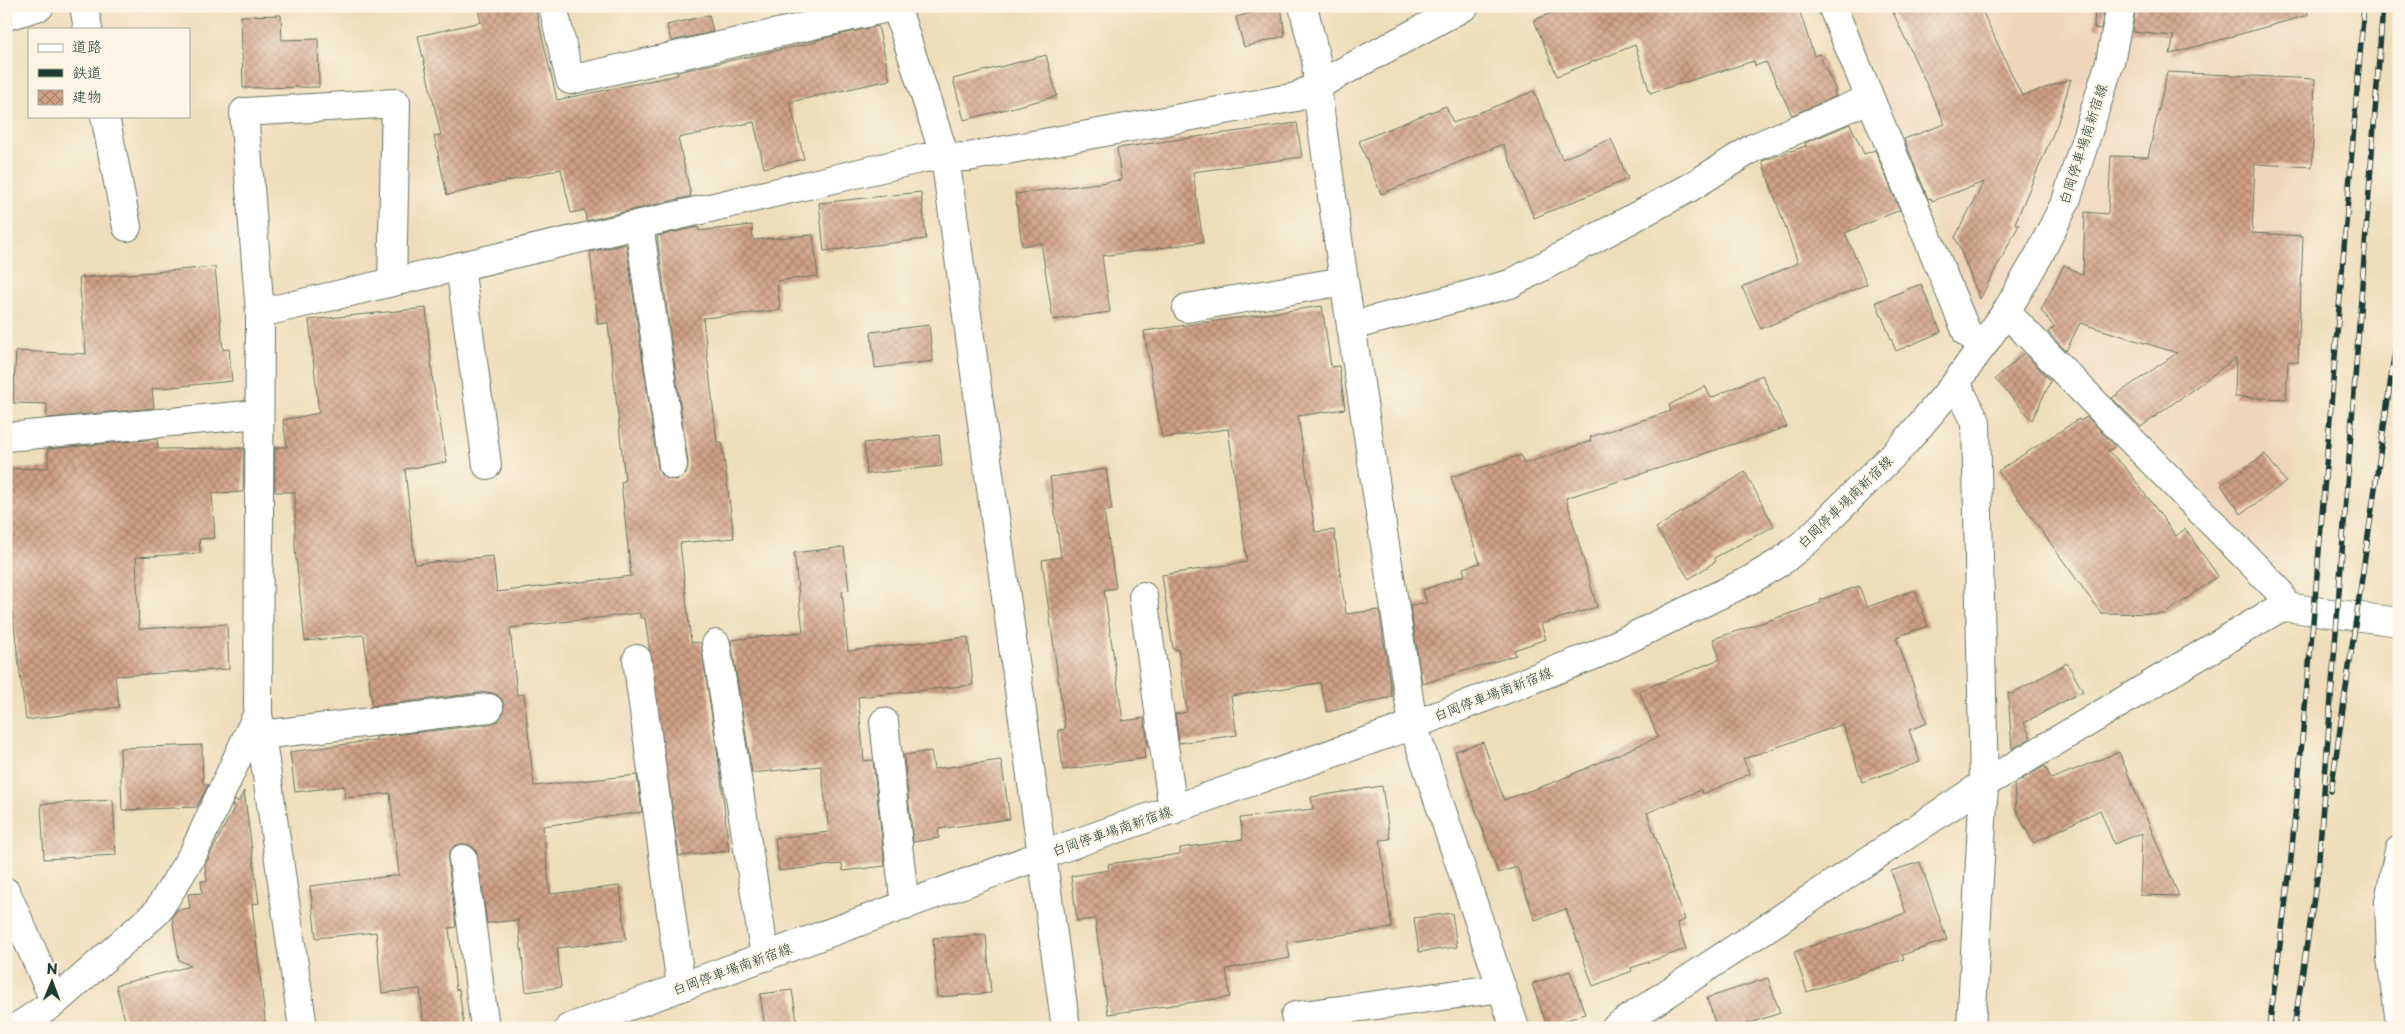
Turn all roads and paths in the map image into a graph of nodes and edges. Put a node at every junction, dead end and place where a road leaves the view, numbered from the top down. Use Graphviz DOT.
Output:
graph roads {
  1 [pos="40,6"];
  2 [pos="84,6"];
  3 [pos="553,6"];
  4 [pos="896,6"];
  5 [pos="1303,6"];
  6 [pos="1465,6"];
  7 [pos="1832,6"];
  8 [pos="2121,6"];
  9 [pos="6,16"];
  10 [pos="88,28"];
  11 [pos="1319,84"];
  12 [pos="1869,99"];
  13 [pos="105,118"];
  14 [pos="945,157"];
  15 [pos="639,224"];
  16 [pos="127,227"];
  17 [pos="460,266"];
  18 [pos="1344,281"];
  19 [pos="392,282"];
  20 [pos="1187,308"];
  21 [pos="2006,312"];
  22 [pos="260,313"];
  23 [pos="1351,326"];
  24 [pos="1984,344"];
  25 [pos="1956,383"];
  26 [pos="259,414"];
  27 [pos="6,438"];
  28 [pos="487,465"];
  29 [pos="673,466"];
  30 [pos="1143,596"];
  31 [pos="2284,607"];
  32 [pos="2399,622"];
  33 [pos="716,644"];
  34 [pos="637,658"];
  35 [pos="489,708"];
  36 [pos="884,722"];
  37 [pos="260,724"];
  38 [pos="1413,725"];
  39 [pos="1984,784"];
  40 [pos="1173,810"];
  41 [pos="2399,850"];
  42 [pos="1042,855"];
  43 [pos="463,859"];
  44 [pos="6,892"];
  45 [pos="905,906"];
  46 [pos="765,957"];
  47 [pos="681,987"];
  48 [pos="1502,988"];
  49 [pos="55,1002"];
  50 [pos="2398,1014"];
  51 [pos="1295,1016"];
  52 [pos="16,1028"];
  53 [pos="304,1028"];
  54 [pos="485,1028"];
  55 [pos="569,1028"];
  56 [pos="1066,1028"];
  57 [pos="1515,1028"];
  58 [pos="1615,1028"];
  59 [pos="1971,1028"];
  60 [pos="2386,1028"];
  1 -- 9 [label="street"];
  2 -- 10 [label="street"];
  3 -- 4 [label="street"];
  4 -- 14 [label="street"];
  5 -- 11 [label="street"];
  6 -- 11 [label="street"];
  7 -- 12 [label="street"];
  8 -- 21 [label="street, 白岡停車場南新宿線"];
  11 -- 14 [label="street"];
  11 -- 18 [label="street"];
  12 -- 23 [label="street"];
  12 -- 24 [label="street"];
  13 -- 16 [label="street"];
  14 -- 15 [label="street"];
  14 -- 42 [label="street"];
  15 -- 17 [label="street"];
  15 -- 29 [label="street"];
  17 -- 19 [label="street"];
  17 -- 28 [label="street"];
  18 -- 20 [label="street"];
  18 -- 23 [label="street"];
  19 -- 22 [label="street"];
  19 -- 22 [label="street"];
  21 -- 24 [label="street, 白岡停車場南新宿線"];
  21 -- 31 [label="street"];
  22 -- 26 [label="street"];
  23 -- 38 [label="street"];
  24 -- 25 [label="street, 白岡停車場南新宿線"];
  25 -- 38 [label="street, 白岡停車場南新宿線"];
  25 -- 39 [label="street"];
  26 -- 27 [label="street"];
  26 -- 37 [label="street"];
  30 -- 40 [label="street"];
  31 -- 32 [label="street"];
  31 -- 39 [label="street"];
  33 -- 46 [label="street"];
  34 -- 47 [label="street"];
  35 -- 37 [label="street"];
  36 -- 45 [label="street"];
  37 -- 49 [label="street"];
  37 -- 53 [label="street"];
  38 -- 40 [label="street, 白岡停車場南新宿線"];
  38 -- 48 [label="street"];
  39 -- 58 [label="street"];
  39 -- 59 [label="street"];
  40 -- 42 [label="street, 白岡停車場南新宿線"];
  41 -- 50 [label="street"];
  42 -- 45 [label="street, 白岡停車場南新宿線"];
  42 -- 56 [label="street"];
  43 -- 54 [label="street"];
  44 -- 49 [label="street"];
  45 -- 46 [label="street, 白岡停車場南新宿線"];
  46 -- 47 [label="street, 白岡停車場南新宿線"];
  47 -- 55 [label="street, 白岡停車場南新宿線"];
  48 -- 51 [label="street"];
  48 -- 57 [label="street"];
  49 -- 52 [label="street"];
  50 -- 60 [label="street"];
}
